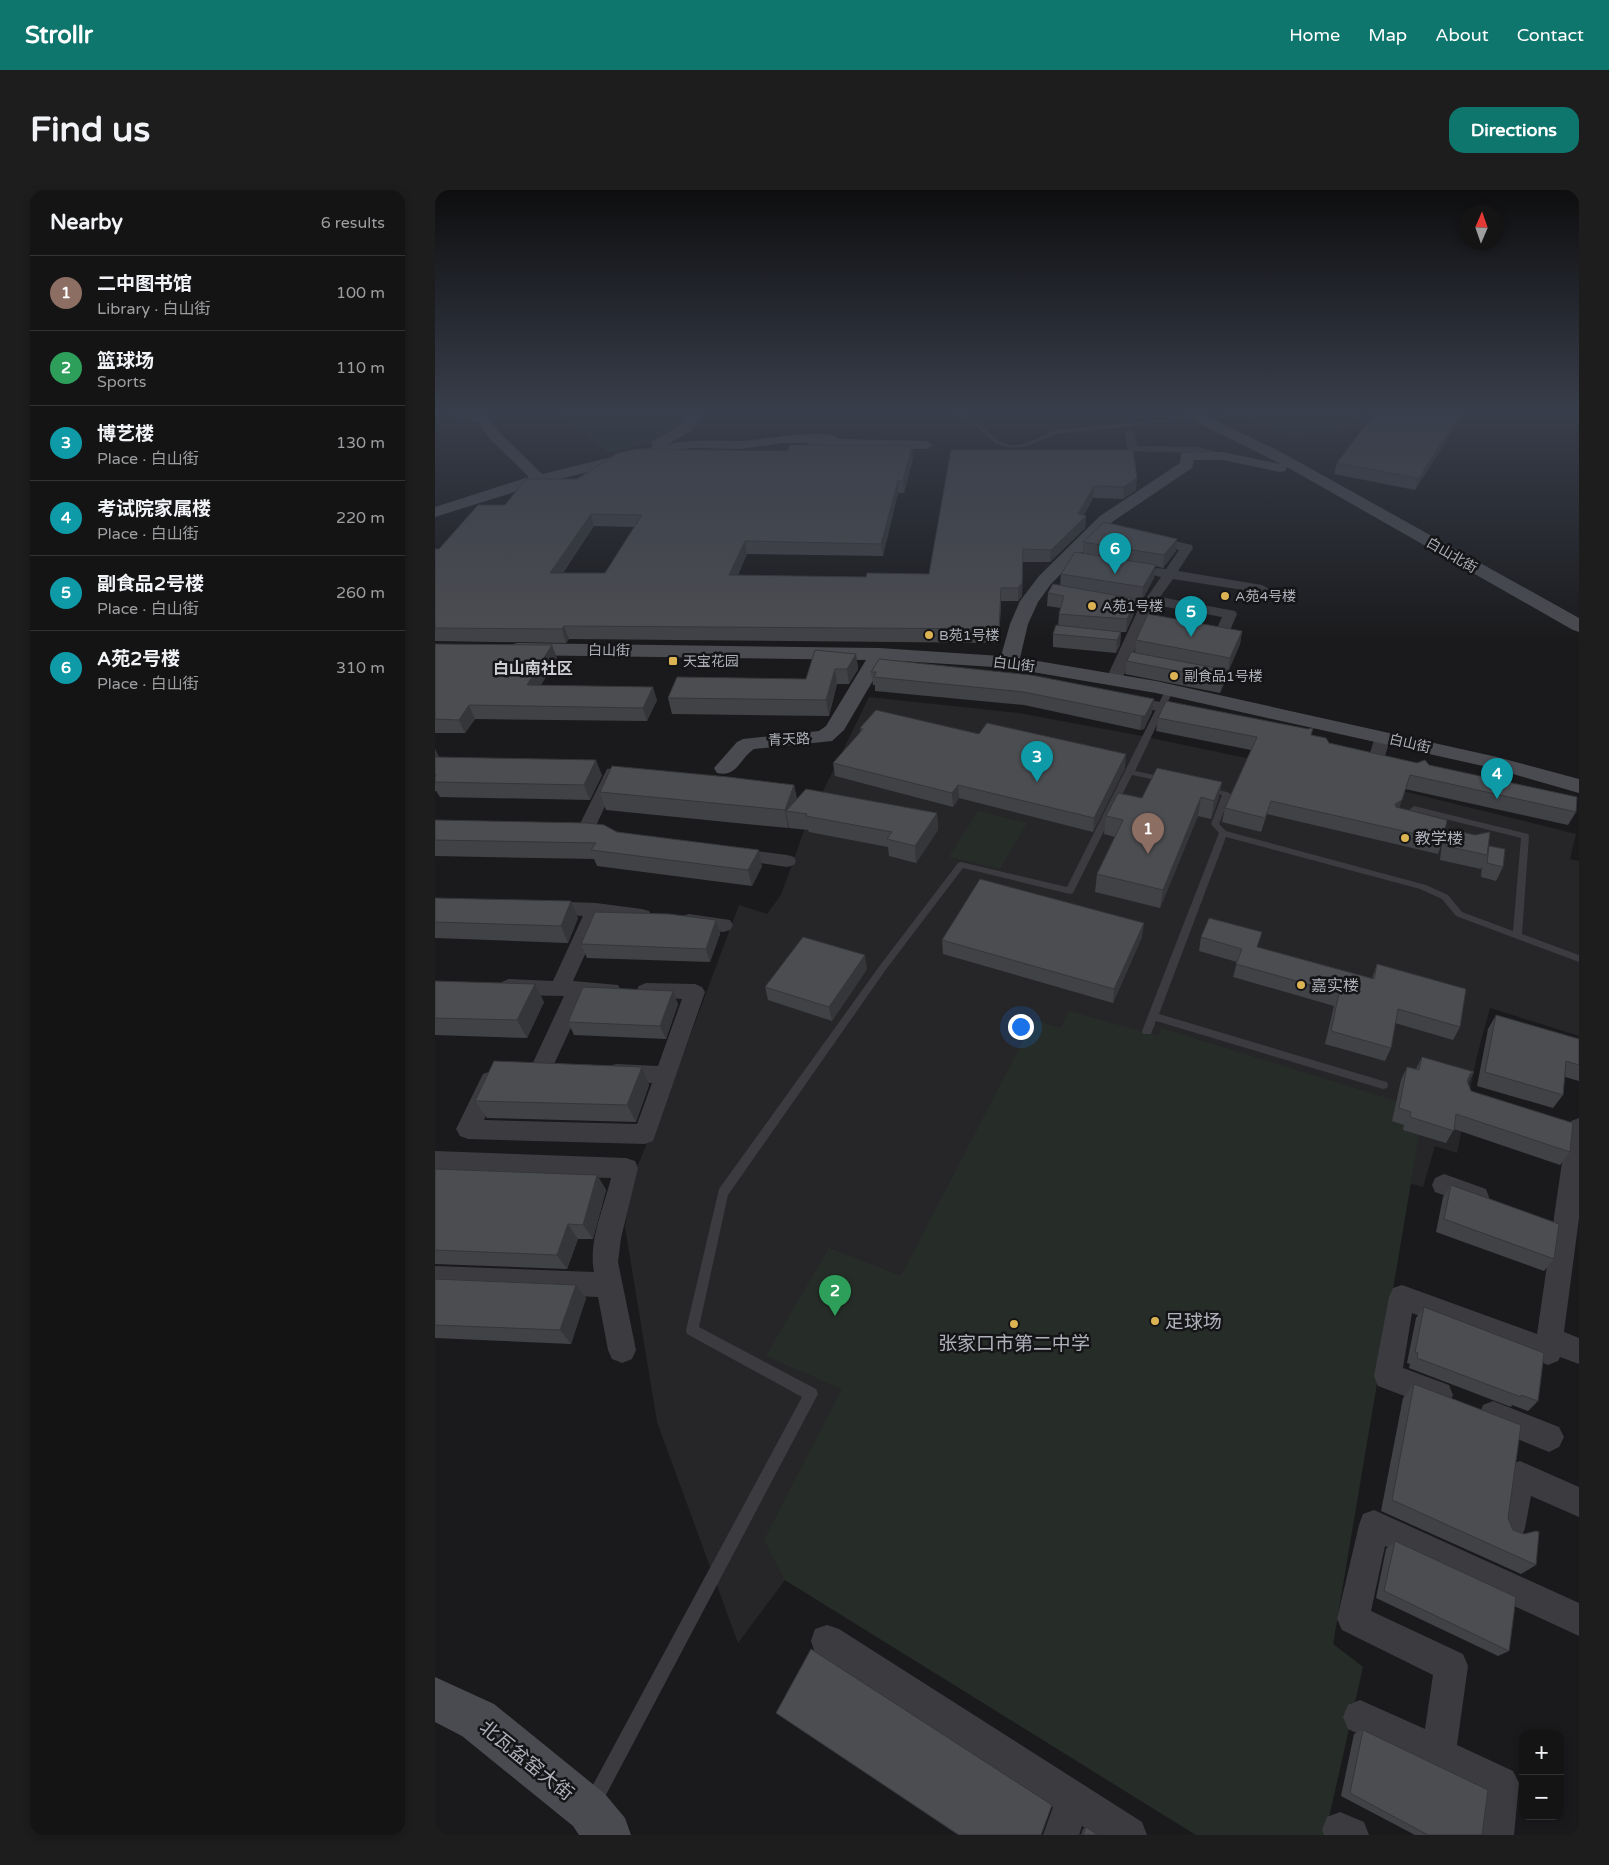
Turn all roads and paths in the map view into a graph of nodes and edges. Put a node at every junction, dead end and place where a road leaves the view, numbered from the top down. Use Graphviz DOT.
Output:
graph roads {
  1 [pos="508,489"];
  2 [pos="1152,489"];
  3 [pos="1336,489"];
  4 [pos="435,512"];
  5 [pos="1135,536"];
  6 [pos="1139,569"];
  7 [pos="1169,574"];
  8 [pos="1262,589"];
  9 [pos="1129,604"];
  10 [pos="1149,604"];
  11 [pos="1139,620"];
  12 [pos="1158,624"];
  13 [pos="1579,626"];
  14 [pos="1203,632"];
  15 [pos="494,649"];
  16 [pos="1123,658"];
  17 [pos="882,661"];
  18 [pos="1142,661"];
  19 [pos="1009,662"];
  20 [pos="924,671"];
  21 [pos="1110,688"];
  22 [pos="1165,698"];
  23 [pos="1209,717"];
  24 [pos="1383,737"];
  25 [pos="1357,758"];
  26 [pos="1375,762"];
  27 [pos="595,766"];
  28 [pos="1393,766"];
  29 [pos="1130,772"];
  30 [pos="613,773"];
  31 [pos="721,774"];
  32 [pos="633,776"];
  33 [pos="1179,783"];
  34 [pos="1198,787"];
  35 [pos="1574,790"];
  36 [pos="1403,820"];
  37 [pos="548,830"];
  38 [pos="586,830"];
  39 [pos="607,831"];
  40 [pos="1223,833"];
  41 [pos="710,851"];
  42 [pos="787,861"];
  43 [pos="529,908"];
  44 [pos="596,910"];
  45 [pos="723,925"];
  46 [pos="1517,936"];
  47 [pos="1579,959"];
  48 [pos="493,986"];
  49 [pos="569,988"];
  50 [pos="1153,1016"];
  51 [pos="1147,1031"];
  52 [pos="599,1072"];
  53 [pos="666,1075"];
  54 [pos="1383,1085"];
  55 [pos="1573,1127"];
  56 [pos="435,1160"];
  57 [pos="1445,1185"];
  58 [pos="1500,1205"];
  59 [pos="1563,1228"];
  60 [pos="435,1278"];
  61 [pos="609,1285"];
  62 [pos="1550,1340"];
  63 [pos="622,1350"];
  64 [pos="1579,1351"];
  65 [pos="1549,1437"];
  66 [pos="1579,1502"];
  67 [pos="1510,1528"];
  68 [pos="1579,1620"];
  69 [pos="827,1641"];
  70 [pos="435,1699"];
  71 [pos="1360,1717"];
  72 [pos="1439,1753"];
  73 [pos="1074,1799"];
  74 [pos="598,1822"];
  75 [pos="1061,1835"];
  76 [pos="1129,1835"];
  77 [pos="1496,1835"];
  1 -- 4 [label="street"];
  2 -- 19 [label="street"];
  3 -- 13 [label="street, 白山北街"];
  5 -- 7 [label="street"];
  6 -- 7 [label="street"];
  7 -- 8 [label="street"];
  7 -- 10 [label="street"];
  9 -- 10 [label="street"];
  10 -- 11 [label="street"];
  10 -- 14 [label="street"];
  11 -- 12 [label="street"];
  11 -- 16 [label="street"];
  15 -- 17 [label="street, 白山街"];
  16 -- 18 [label="street"];
  16 -- 21 [label="street"];
  17 -- 19 [label="street, 白山街"];
  17 -- 20 [label="street"];
  17 -- 31 [label="street, 青天路"];
  19 -- 21 [label="street, 白山街"];
  21 -- 22 [label="street, 白山街"];
  22 -- 23 [label="street"];
  22 -- 24 [label="street, 白山街"];
  22 -- 29 [label="lane"];
  24 -- 26 [label="street"];
  24 -- 35 [label="street, 白山街"];
  25 -- 26 [label="street"];
  26 -- 28 [label="street"];
  27 -- 30 [label="street"];
  29 -- 33 [label="lane"];
  29 -- 74 [label="lane"];
  30 -- 32 [label="street"];
  30 -- 38 [label="street"];
  34 -- 40 [label="lane"];
  36 -- 46 [label="lane"];
  37 -- 38 [label="street"];
  38 -- 39 [label="street"];
  40 -- 46 [label="lane"];
  40 -- 50 [label="lane"];
  41 -- 42 [label="street"];
  43 -- 44 [label="street"];
  44 -- 45 [label="street"];
  44 -- 49 [label="street"];
  46 -- 47 [label="lane"];
  48 -- 49 [label="street"];
  49 -- 53 [label="street"];
  49 -- 53 [label="street"];
  50 -- 51 [label="lane"];
  50 -- 54 [label="lane"];
  52 -- 53 [label="street"];
  55 -- 59 [label="street"];
  56 -- 61 [label="street"];
  57 -- 58 [label="street"];
  59 -- 62 [label="street"];
  60 -- 61 [label="street"];
  61 -- 63 [label="street"];
  62 -- 64 [label="street"];
  62 -- 65 [label="street"];
  66 -- 67 [label="street"];
  68 -- 72 [label="street"];
  69 -- 73 [label="street"];
  70 -- 74 [label="street, 北瓦盆窑大街"];
  71 -- 72 [label="street"];
  72 -- 77 [label="street"];
  73 -- 75 [label="street"];
  73 -- 76 [label="street"];
}
